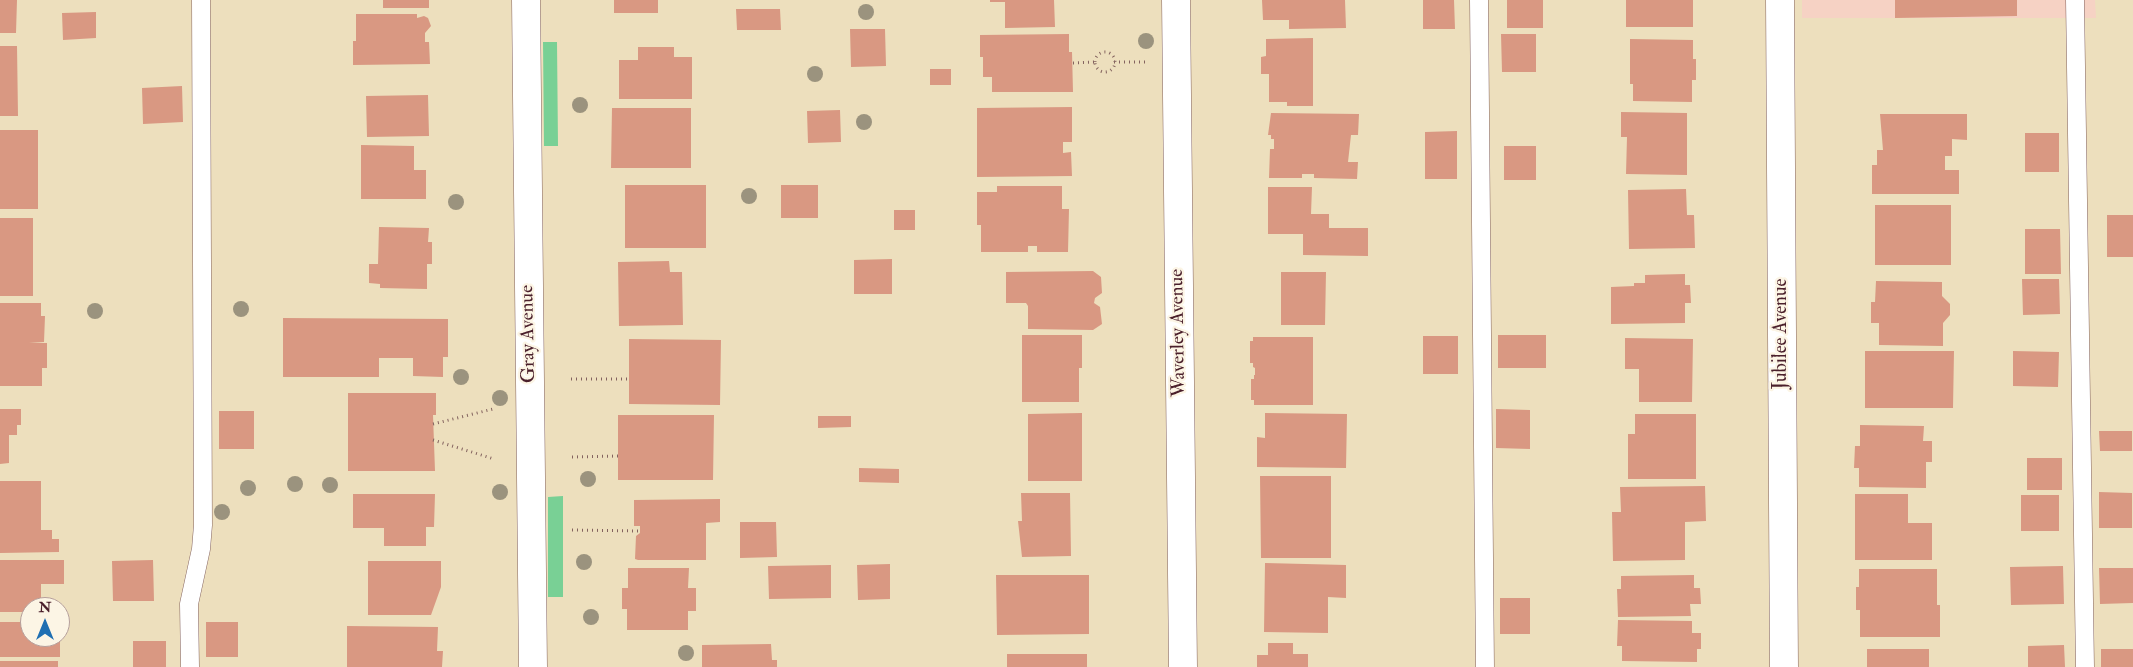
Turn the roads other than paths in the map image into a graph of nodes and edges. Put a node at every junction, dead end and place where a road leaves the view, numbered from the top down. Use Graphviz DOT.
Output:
graph roads {
  1 [pos="201,0"];
  2 [pos="526,0"];
  3 [pos="1176,0"];
  4 [pos="1480,0"];
  5 [pos="1780,0"];
  6 [pos="2075,0"];
  7 [pos="190,667"];
  8 [pos="533,667"];
  9 [pos="1183,667"];
  10 [pos="1485,667"];
  11 [pos="1784,667"];
  12 [pos="2085,667"];
  1 -- 7 [label="lane"];
  2 -- 8 [label="street, Gray Avenue"];
  3 -- 9 [label="street, Waverley Avenue"];
  4 -- 10 [label="lane"];
  5 -- 11 [label="street, Jubilee Avenue"];
  6 -- 12 [label="lane"];
}
